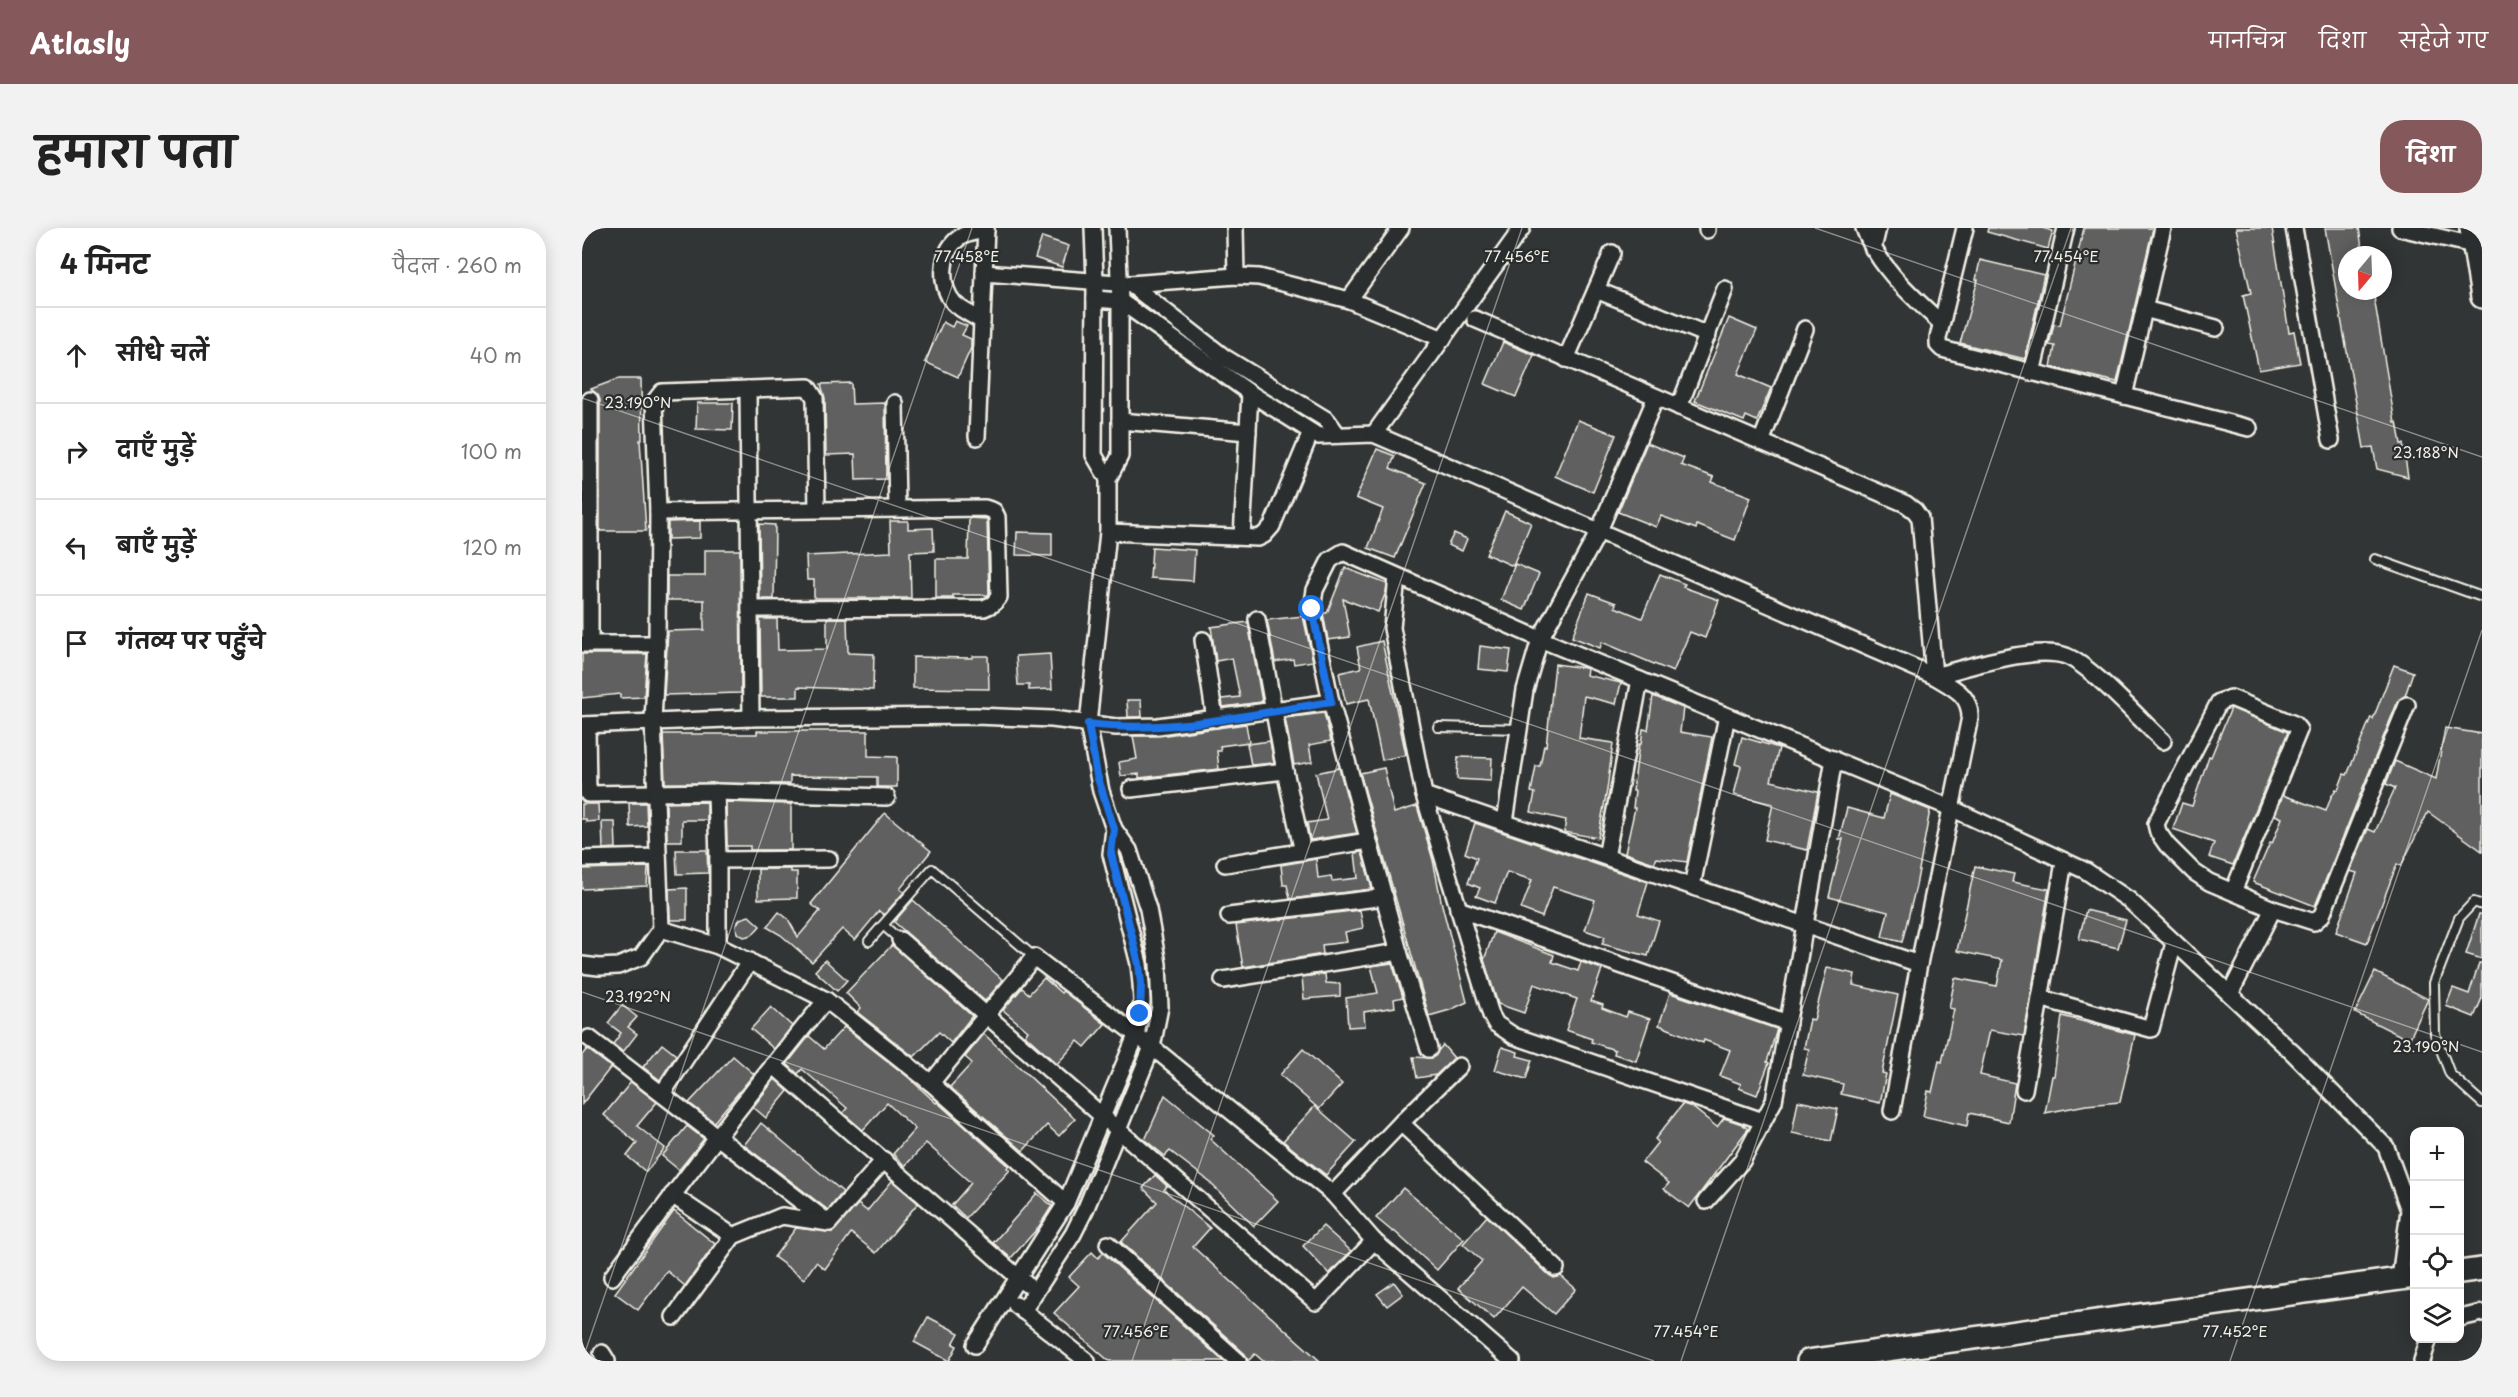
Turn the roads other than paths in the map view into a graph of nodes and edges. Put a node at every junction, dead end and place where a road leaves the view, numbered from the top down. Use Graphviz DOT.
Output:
graph roads {
  1 [pos="1094,228"];
  2 [pos="1117,228"];
  3 [pos="1235,228"];
  4 [pos="1401,228"];
  5 [pos="1522,228"];
  6 [pos="1864,228"];
  7 [pos="1878,228"];
  8 [pos="1965,228"];
  9 [pos="2066,228"];
  10 [pos="2163,228"];
  11 [pos="2294,228"];
  12 [pos="2400,228"];
  13 [pos="986,229"];
  14 [pos="2476,240"];
  15 [pos="1873,249"];
  16 [pos="1612,253"];
  17 [pos="984,273"];
  18 [pos="1236,276"];
  19 [pos="1095,281"];
  20 [pos="1125,283"];
  21 [pos="1725,289"];
  22 [pos="1596,290"];
  23 [pos="2482,297"];
  24 [pos="1095,299"];
  25 [pos="1349,300"];
  26 [pos="1120,301"];
  27 [pos="2144,309"];
  28 [pos="1474,320"];
  29 [pos="982,321"];
  30 [pos="1941,323"];
  31 [pos="2216,328"];
  32 [pos="1805,329"];
  33 [pos="1708,335"];
  34 [pos="1443,339"];
  35 [pos="1566,359"];
  36 [pos="2032,373"];
  37 [pos="748,389"];
  38 [pos="1250,393"];
  39 [pos="2124,396"];
  40 [pos="1656,397"];
  41 [pos="590,400"];
  42 [pos="895,403"];
  43 [pos="1679,407"];
  44 [pos="1120,422"];
  45 [pos="2249,428"];
  46 [pos="1248,432"];
  47 [pos="1311,432"];
  48 [pos="1374,434"];
  49 [pos="1338,435"];
  50 [pos="977,437"];
  51 [pos="2331,440"];
  52 [pos="1761,442"];
  53 [pos="1108,479"];
  54 [pos="897,508"];
  55 [pos="818,509"];
  56 [pos="747,511"];
  57 [pos="657,512"];
  58 [pos="1108,532"];
  59 [pos="1598,533"];
  60 [pos="1242,537"];
  61 [pos="2375,559"];
  62 [pos="1397,577"];
  63 [pos="2482,597"];
  64 [pos="750,609"];
  65 [pos="1257,618"];
  66 [pos="1540,639"];
  67 [pos="1203,640"];
  68 [pos="586,644"];
  69 [pos="657,644"];
  70 [pos="1934,676"];
  71 [pos="1640,680"];
  72 [pos="1331,702"];
  73 [pos="2408,705"];
  74 [pos="1274,711"];
  75 [pos="1726,716"];
  76 [pos="751,718"];
  77 [pos="1215,719"];
  78 [pos="653,721"];
  79 [pos="1088,724"];
  80 [pos="585,725"];
  81 [pos="1438,727"];
  82 [pos="1520,729"];
  83 [pos="2163,741"];
  84 [pos="1834,759"];
  85 [pos="1285,771"];
  86 [pos="1131,789"];
  87 [pos="654,792"];
  88 [pos="716,792"];
  89 [pos="1424,795"];
  90 [pos="887,797"];
  91 [pos="1951,808"];
  92 [pos="1505,822"];
  93 [pos="1114,829"];
  94 [pos="1368,841"];
  95 [pos="1303,852"];
  96 [pos="658,857"];
  97 [pos="1606,857"];
  98 [pos="582,859"];
  99 [pos="829,859"];
  100 [pos="718,860"];
  101 [pos="2064,862"];
  102 [pos="1225,864"];
  103 [pos="1692,886"];
  104 [pos="2233,892"];
  105 [pos="1385,897"];
  106 [pos="2482,905"];
  107 [pos="1458,909"];
  108 [pos="2273,909"];
  109 [pos="1229,916"];
  110 [pos="883,925"];
  111 [pos="1806,925"];
  112 [pos="661,929"];
  113 [pos="900,940"];
  114 [pos="870,941"];
  115 [pos="2174,943"];
  116 [pos="718,946"];
  117 [pos="1399,952"];
  118 [pos="1034,957"];
  119 [pos="750,961"];
  120 [pos="1919,964"];
  121 [pos="582,965"];
  122 [pos="1223,980"];
  123 [pos="2230,994"];
  124 [pos="2040,998"];
  125 [pos="826,1000"];
  126 [pos="986,1015"];
  127 [pos="1788,1023"];
  128 [pos="1136,1036"];
  129 [pos="589,1038"];
  130 [pos="1152,1047"];
  131 [pos="1429,1049"];
  132 [pos="773,1065"];
  133 [pos="1459,1066"];
  134 [pos="931,1083"];
  135 [pos="2024,1090"];
  136 [pos="662,1094"];
  137 [pos="2482,1103"];
  138 [pos="1892,1111"];
  139 [pos="1104,1116"];
  140 [pos="1763,1121"];
  141 [pos="1401,1123"];
  142 [pos="1119,1129"];
  143 [pos="718,1137"];
  144 [pos="884,1160"];
  145 [pos="1333,1194"];
  146 [pos="672,1195"];
  147 [pos="1706,1201"];
  148 [pos="1066,1203"];
  149 [pos="829,1223"];
  150 [pos="733,1236"];
  151 [pos="1374,1241"];
  152 [pos="1108,1244"];
  153 [pos="1556,1268"];
  154 [pos="2482,1269"];
  155 [pos="2464,1271"];
  156 [pos="612,1277"];
  157 [pos="2407,1278"];
  158 [pos="1018,1279"];
  159 [pos="1036,1291"];
  160 [pos="1006,1298"];
  161 [pos="1023,1311"];
  162 [pos="2482,1313"];
  163 [pos="674,1317"];
  164 [pos="2464,1317"];
  165 [pos="2427,1343"];
  166 [pos="975,1345"];
  167 [pos="1087,1361"];
  168 [pos="1238,1361"];
  169 [pos="1512,1361"];
  170 [pos="1808,1361"];
  171 [pos="2422,1361"];
  1 -- 19 [label="street"];
  2 -- 20 [label="street"];
  3 -- 18 [label="street"];
  4 -- 25 [label="street"];
  5 -- 34 [label="street"];
  6 -- 15 [label="street"];
  7 -- 15 [label="street"];
  8 -- 30 [label="street"];
  9 -- 36 [label="street"];
  10 -- 27 [label="street"];
  11 -- 51 [label="street"];
  12 -- 14 [label="street"];
  13 -- 17 [label="street"];
  13 -- 29 [label="street"];
  14 -- 23 [label="street"];
  15 -- 30 [label="street"];
  16 -- 22 [label="street"];
  17 -- 19 [label="street"];
  17 -- 29 [label="street"];
  18 -- 20 [label="street"];
  18 -- 25 [label="street"];
  19 -- 20 [label="street"];
  19 -- 24 [label="street"];
  20 -- 26 [label="street"];
  20 -- 49 [label="street"];
  21 -- 33 [label="street"];
  22 -- 33 [label="street"];
  22 -- 35 [label="street"];
  24 -- 26 [label="street"];
  24 -- 53 [label="street"];
  25 -- 34 [label="street"];
  26 -- 38 [label="street"];
  26 -- 44 [label="street"];
  27 -- 31 [label="street"];
  27 -- 39 [label="street"];
  28 -- 35 [label="street"];
  29 -- 50 [label="street"];
  30 -- 36 [label="street"];
  32 -- 52 [label="street"];
  33 -- 43 [label="street"];
  34 -- 48 [label="street"];
  35 -- 40 [label="street"];
  36 -- 39 [label="street"];
  37 -- 55 [label="street"];
  37 -- 56 [label="street"];
  37 -- 57 [label="street"];
  38 -- 46 [label="street"];
  38 -- 47 [label="street"];
  39 -- 45 [label="street"];
  40 -- 43 [label="street"];
  40 -- 59 [label="street"];
  41 -- 68 [label="street"];
  42 -- 54 [label="street"];
  43 -- 52 [label="street"];
  44 -- 46 [label="street"];
  44 -- 53 [label="street"];
  46 -- 60 [label="street"];
  47 -- 49 [label="street"];
  47 -- 60 [label="street"];
  48 -- 49 [label="street"];
  48 -- 59 [label="street"];
  52 -- 70 [label="street"];
  53 -- 58 [label="street"];
  54 -- 55 [label="street"];
  54 -- 64 [label="street"];
  55 -- 56 [label="street"];
  56 -- 57 [label="street"];
  56 -- 64 [label="street"];
  57 -- 69 [label="street"];
  58 -- 60 [label="street"];
  58 -- 79 [label="street"];
  59 -- 66 [label="street"];
  59 -- 70 [label="street"];
  61 -- 63 [label="lane"];
  62 -- 66 [label="street"];
  62 -- 72 [label="street"];
  62 -- 89 [label="street"];
  64 -- 76 [label="street"];
  65 -- 74 [label="street"];
  66 -- 71 [label="street"];
  66 -- 82 [label="street"];
  67 -- 77 [label="street"];
  68 -- 69 [label="street"];
  69 -- 78 [label="street"];
  70 -- 83 [label="street"];
  70 -- 91 [label="street"];
  71 -- 75 [label="street"];
  71 -- 97 [label="street"];
  72 -- 74 [label="street"];
  72 -- 94 [label="street"];
  73 -- 108 [label="street"];
  74 -- 77 [label="street"];
  74 -- 85 [label="street"];
  75 -- 84 [label="street"];
  75 -- 103 [label="street"];
  76 -- 78 [label="street"];
  76 -- 79 [label="street"];
  77 -- 79 [label="street"];
  78 -- 80 [label="street"];
  78 -- 87 [label="street"];
  79 -- 93 [label="street"];
  80 -- 87 [label="street"];
  81 -- 82 [label="lane"];
  82 -- 92 [label="street"];
  84 -- 91 [label="street"];
  84 -- 111 [label="street"];
  85 -- 86 [label="street"];
  85 -- 95 [label="street"];
  87 -- 88 [label="street"];
  87 -- 96 [label="street"];
  88 -- 90 [label="street"];
  88 -- 100 [label="street"];
  89 -- 92 [label="street"];
  89 -- 107 [label="street"];
  91 -- 101 [label="street"];
  91 -- 120 [label="street"];
  92 -- 97 [label="street"];
  93 -- 128 [label="street"];
  93 -- 130 [label="street"];
  94 -- 95 [label="street"];
  94 -- 105 [label="street"];
  95 -- 102 [label="street"];
  96 -- 98 [label="street"];
  96 -- 112 [label="street"];
  97 -- 103 [label="street"];
  99 -- 100 [label="street"];
  100 -- 116 [label="street"];
  101 -- 115 [label="street"];
  101 -- 124 [label="street"];
  103 -- 111 [label="street"];
  104 -- 104 [label="street"];
  104 -- 108 [label="street"];
  105 -- 109 [label="street"];
  105 -- 117 [label="street"];
  106 -- 137 [label="lane"];
  107 -- 127 [label="street"];
  107 -- 140 [label="street"];
  108 -- 123 [label="street"];
  110 -- 113 [label="lane"];
  110 -- 114 [label="lane"];
  110 -- 118 [label="lane"];
  111 -- 120 [label="street"];
  111 -- 127 [label="street"];
  112 -- 116 [label="street"];
  112 -- 121 [label="street"];
  113 -- 126 [label="street"];
  115 -- 123 [label="street"];
  115 -- 124 [label="street"];
  116 -- 119 [label="street"];
  117 -- 122 [label="street"];
  117 -- 131 [label="street"];
  118 -- 126 [label="street"];
  118 -- 128 [label="street"];
  119 -- 125 [label="street"];
  119 -- 136 [label="street"];
  120 -- 138 [label="street"];
  123 -- 157 [label="street"];
  124 -- 135 [label="street"];
  125 -- 132 [label="street"];
  125 -- 134 [label="street"];
  126 -- 134 [label="street"];
  126 -- 139 [label="street"];
  127 -- 140 [label="street"];
  128 -- 130 [label="street"];
  128 -- 139 [label="street"];
  129 -- 136 [label="street"];
  130 -- 142 [label="street"];
  130 -- 145 [label="street"];
  132 -- 143 [label="street"];
  132 -- 144 [label="street"];
  133 -- 141 [label="street"];
  134 -- 148 [label="street"];
  136 -- 143 [label="street"];
  139 -- 142 [label="street"];
  139 -- 148 [label="street"];
  140 -- 147 [label="street"];
  141 -- 145 [label="street"];
  141 -- 153 [label="street"];
  142 -- 151 [label="street"];
  142 -- 159 [label="street"];
  143 -- 146 [label="street"];
  143 -- 149 [label="street"];
  144 -- 149 [label="street"];
  144 -- 158 [label="street"];
  145 -- 151 [label="street"];
  146 -- 150 [label="street"];
  146 -- 156 [label="street"];
  148 -- 158 [label="street"];
  149 -- 150 [label="street"];
  150 -- 163 [label="street"];
  151 -- 169 [label="street"];
  152 -- 168 [label="street"];
  154 -- 155 [label="street"];
  157 -- 170 [label="street"];
  158 -- 159 [label="street"];
  158 -- 160 [label="street"];
  159 -- 161 [label="street"];
  160 -- 161 [label="street"];
  160 -- 166 [label="street"];
  161 -- 167 [label="street"];
  162 -- 164 [label="street"];
  165 -- 171 [label="street"];
}
